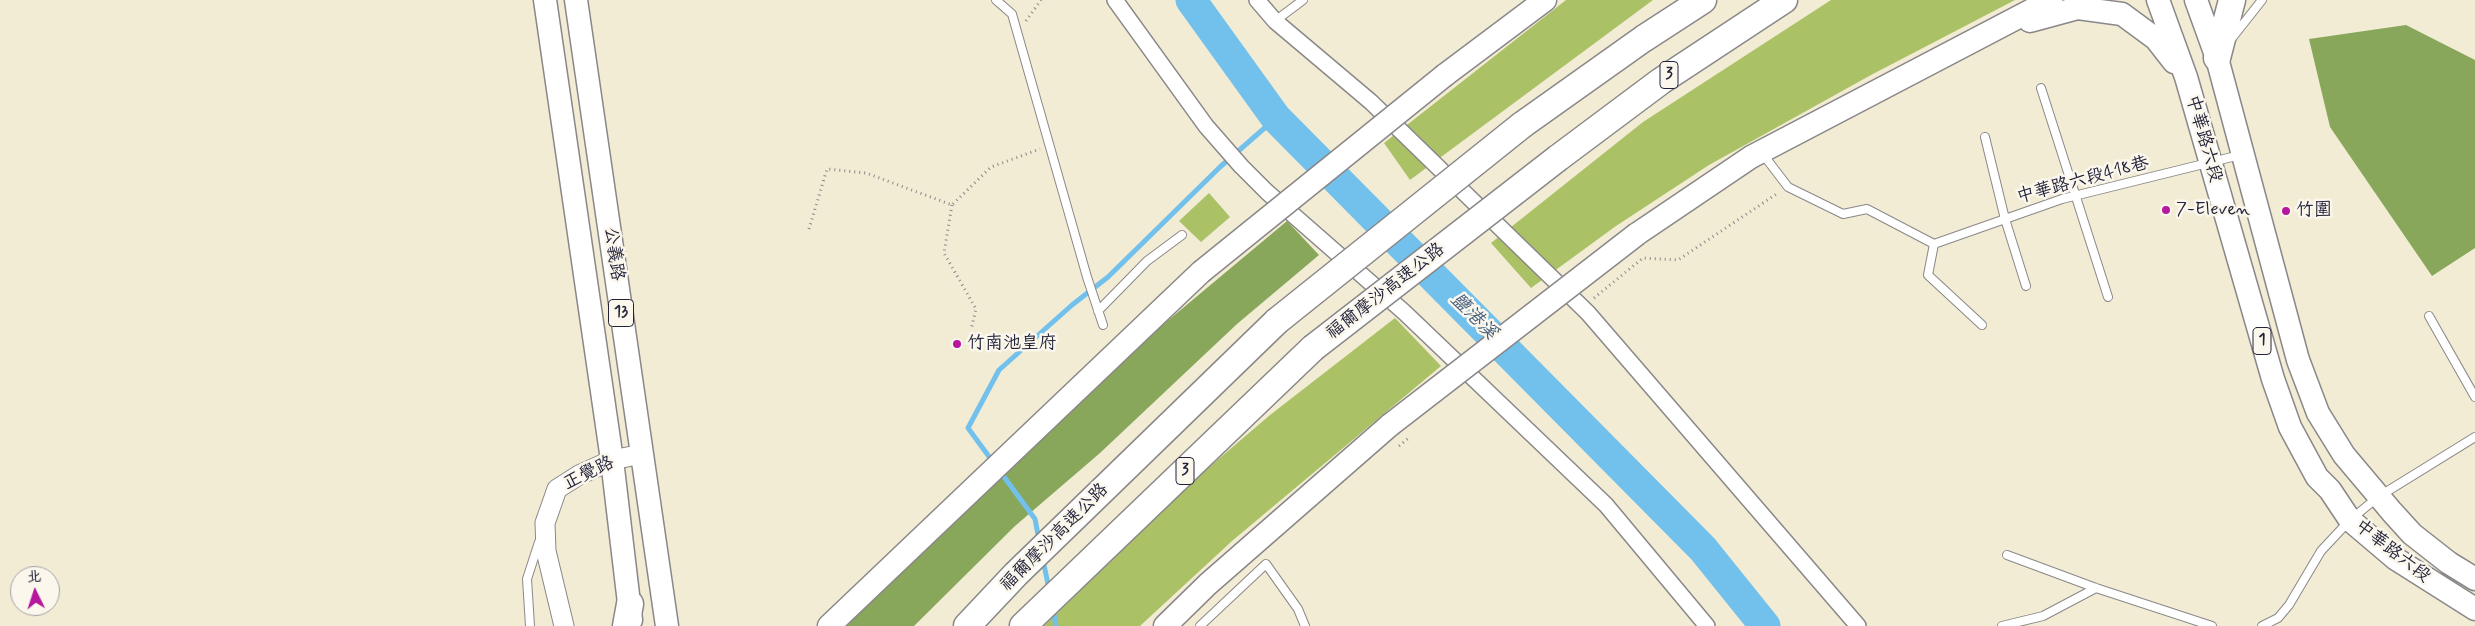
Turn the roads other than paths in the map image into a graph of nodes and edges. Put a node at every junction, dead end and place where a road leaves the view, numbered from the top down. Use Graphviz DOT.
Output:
graph roads {
  1 [pos="545,0"];
  2 [pos="576,0"];
  3 [pos="996,0"];
  4 [pos="1116,0"];
  5 [pos="1257,0"];
  6 [pos="1303,0"];
  7 [pos="1545,0"];
  8 [pos="1703,0"];
  9 [pos="1784,0"];
  10 [pos="2051,0"];
  11 [pos="2158,0"];
  12 [pos="2196,0"];
  13 [pos="2232,0"];
  14 [pos="2262,0"];
  15 [pos="1275,22"];
  16 [pos="2217,58"];
  17 [pos="1934,60"];
  18 [pos="2186,77"];
  19 [pos="2041,88"];
  20 [pos="1985,137"];
  21 [pos="1761,152"];
  22 [pos="2242,155"];
  23 [pos="2210,164"];
  24 [pos="2076,196"];
  25 [pos="2005,219"];
  26 [pos="1182,235"];
  27 [pos="1934,244"];
  28 [pos="2026,286"];
  29 [pos="2108,297"];
  30 [pos="1098,311"];
  31 [pos="2429,316"];
  32 [pos="1103,325"];
  33 [pos="1982,326"];
  34 [pos="2475,397"];
  35 [pos="2475,437"];
  36 [pos="642,454"];
  37 [pos="612,460"];
  38 [pos="2378,497"];
  39 [pos="2350,520"];
  40 [pos="545,523"];
  41 [pos="2007,555"];
  42 [pos="2475,578"];
  43 [pos="875,585"];
  44 [pos="2096,588"];
  45 [pos="2475,610"];
  46 [pos="666,616"];
  47 [pos="629,619"];
  48 [pos="530,626"];
  49 [pos="564,626"];
  50 [pos="677,626"];
  51 [pos="821,626"];
  52 [pos="830,626"];
  53 [pos="967,626"];
  54 [pos="1023,626"];
  55 [pos="1165,626"];
  56 [pos="1200,626"];
  57 [pos="1305,626"];
  58 [pos="1707,626"];
  59 [pos="1858,626"];
  60 [pos="2002,626"];
  61 [pos="2212,626"];
  62 [pos="2262,626"];
  1 -- 37 [label="main road, 公義路 / 13"];
  2 -- 36 [label="main road, 公義路 / 13"];
  3 -- 30 [label="lane"];
  4 -- 58 [label="street"];
  5 -- 15 [label="street"];
  6 -- 15 [label="lane"];
  7 -- 43 [label="main road, bridge"];
  8 -- 53 [label="highway, 福爾摩沙高速公路, bridge"];
  9 -- 54 [label="highway, 福爾摩沙高速公路 / 3, bridge"];
  10 -- 17 [label="main road"];
  11 -- 18 [label="main road, 中華路六段 / 1"];
  12 -- 16 [label="main road, 中華路六段 / 1"];
  13 -- 16 [label="highway"];
  14 -- 16 [label="lane"];
  15 -- 59 [label="street"];
  16 -- 22 [label="main road, 中華路六段 / 1"];
  17 -- 18 [label="main road"];
  17 -- 21 [label="main road"];
  18 -- 23 [label="main road, 中華路六段 / 1"];
  19 -- 24 [label="lane"];
  20 -- 25 [label="lane"];
  21 -- 27 [label="lane"];
  21 -- 55 [label="main road, bridge"];
  22 -- 23 [label="lane, 中華路六段418巷"];
  22 -- 38 [label="main road, 中華路六段 / 1"];
  23 -- 24 [label="lane, 中華路六段418巷"];
  23 -- 39 [label="main road, 中華路六段 / 1"];
  24 -- 25 [label="lane, 中華路六段418巷"];
  24 -- 29 [label="lane"];
  25 -- 27 [label="lane, 中華路六段418巷"];
  25 -- 28 [label="lane"];
  26 -- 30 [label="lane"];
  27 -- 33 [label="lane"];
  30 -- 32 [label="lane"];
  31 -- 34 [label="lane"];
  35 -- 38 [label="lane"];
  36 -- 37 [label="street, 正覺路"];
  36 -- 46 [label="main road, 公義路 / 13"];
  37 -- 40 [label="street, 正覺路"];
  37 -- 47 [label="main road, 公義路 / 13"];
  38 -- 39 [label="lane"];
  38 -- 42 [label="main road, 中華路六段 / 1"];
  39 -- 45 [label="main road, 中華路六段 / 1"];
  39 -- 62 [label="lane"];
  40 -- 48 [label="lane"];
  40 -- 49 [label="street, 正覺路"];
  41 -- 44 [label="lane"];
  43 -- 51 [label="main road"];
  43 -- 52 [label="main road"];
  44 -- 60 [label="lane"];
  44 -- 61 [label="lane"];
  46 -- 50 [label="main road"];
  56 -- 57 [label="lane"];
}
